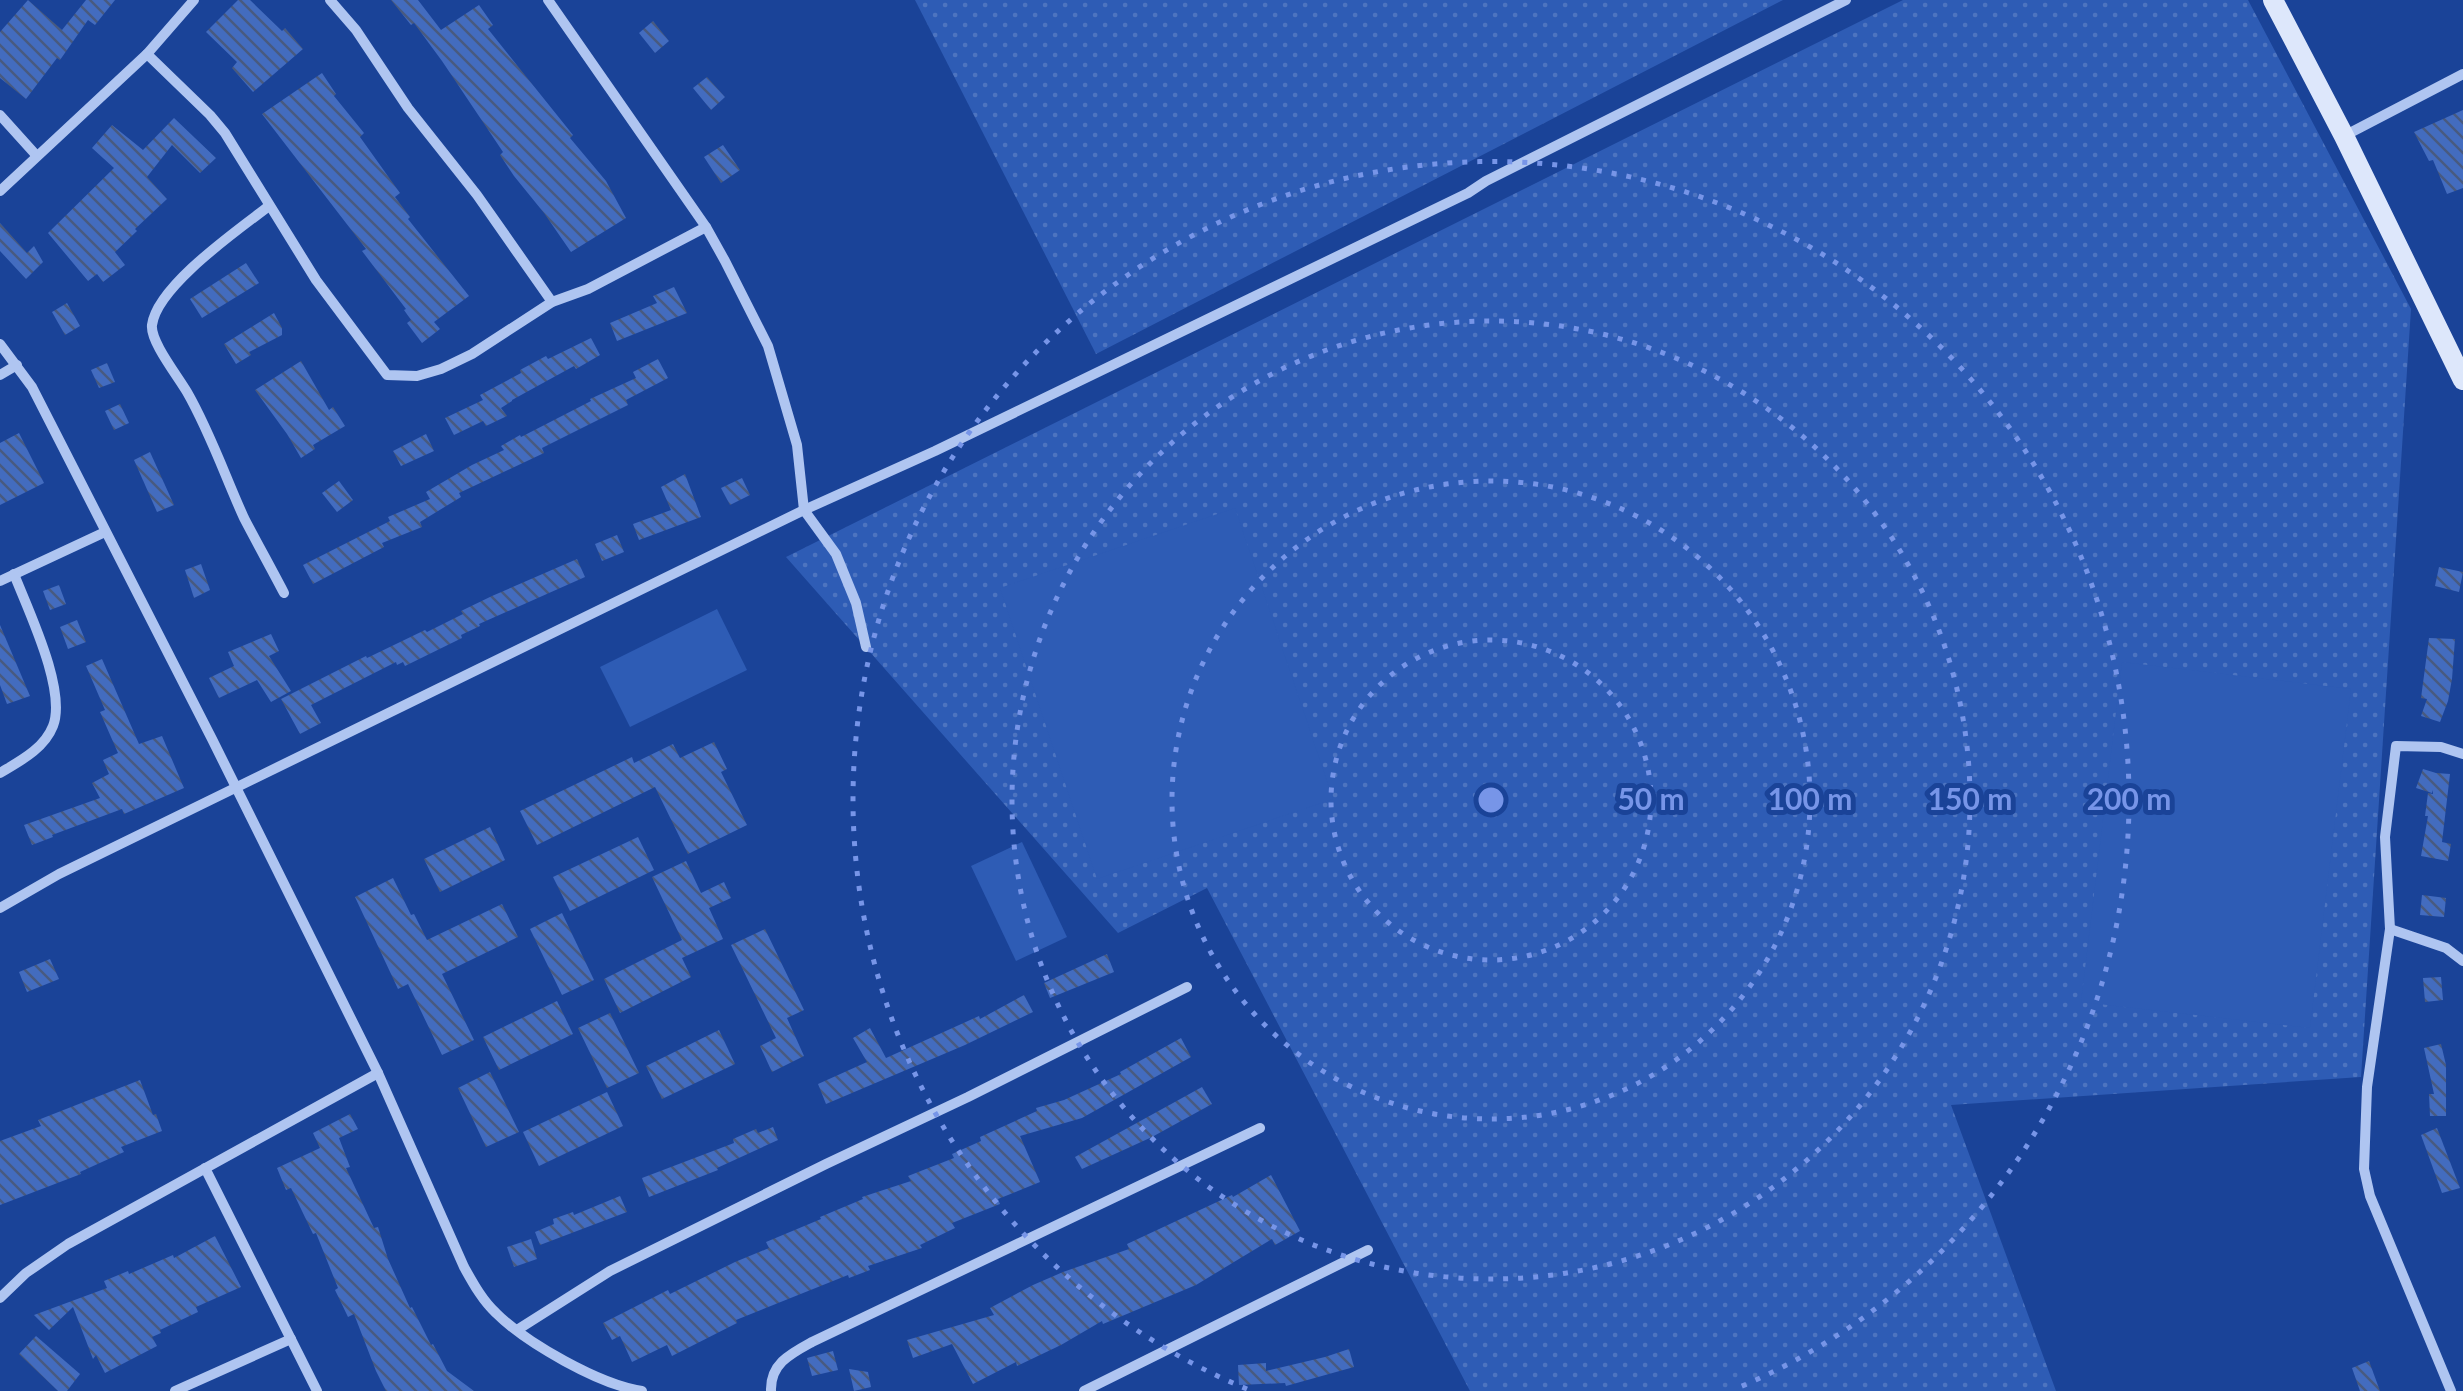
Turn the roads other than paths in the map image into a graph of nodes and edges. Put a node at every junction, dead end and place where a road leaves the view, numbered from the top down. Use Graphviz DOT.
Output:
graph roads {
  1 [pos="194,0"];
  2 [pos="330,0"];
  3 [pos="548,0"];
  4 [pos="1846,0"];
  5 [pos="2273,0"];
  6 [pos="147,54"];
  7 [pos="2463,74"];
  8 [pos="0,114"];
  9 [pos="2344,136"];
  10 [pos="36,155"];
  11 [pos="0,190"];
  12 [pos="269,206"];
  13 [pos="706,228"];
  14 [pos="552,302"];
  15 [pos="0,344"];
  16 [pos="17,365"];
  17 [pos="0,375"];
  18 [pos="2463,380"];
  19 [pos="804,510"];
  20 [pos="105,532"];
  21 [pos="14,574"];
  22 [pos="0,580"];
  23 [pos="284,593"];
  24 [pos="866,647"];
  25 [pos="2463,754"];
  26 [pos="0,772"];
  27 [pos="235,789"];
  28 [pos="0,908"];
  29 [pos="2390,928"];
  30 [pos="2463,962"];
  31 [pos="1187,987"];
  32 [pos="378,1074"];
  33 [pos="1260,1128"];
  34 [pos="206,1168"];
  35 [pos="1368,1250"];
  36 [pos="0,1298"];
  37 [pos="517,1330"];
  38 [pos="291,1339"];
  39 [pos="175,1391"];
  40 [pos="317,1391"];
  41 [pos="642,1391"];
  42 [pos="770,1391"];
  43 [pos="1084,1391"];
  44 [pos="2451,1391"];
  1 -- 6 [label="street"];
  2 -- 14 [label="street"];
  3 -- 13 [label="street"];
  4 -- 19 [label="street"];
  5 -- 9 [label="street"];
  6 -- 10 [label="street"];
  6 -- 12 [label="street"];
  7 -- 9 [label="street"];
  8 -- 10 [label="street"];
  9 -- 18 [label="street"];
  10 -- 11 [label="street"];
  12 -- 14 [label="street"];
  12 -- 23 [label="street"];
  13 -- 14 [label="street"];
  13 -- 19 [label="street"];
  15 -- 16 [label="street"];
  16 -- 17 [label="street"];
  16 -- 20 [label="street"];
  19 -- 24 [label="street"];
  19 -- 27 [label="street"];
  20 -- 21 [label="street"];
  20 -- 27 [label="street"];
  21 -- 22 [label="street"];
  21 -- 26 [label="street"];
  25 -- 29 [label="street"];
  27 -- 28 [label="street"];
  27 -- 32 [label="street"];
  29 -- 30 [label="street"];
  29 -- 44 [label="street"];
  31 -- 37 [label="street"];
  32 -- 34 [label="street"];
  32 -- 37 [label="street"];
  33 -- 42 [label="street"];
  34 -- 36 [label="street"];
  34 -- 38 [label="street"];
  35 -- 43 [label="street"];
  37 -- 41 [label="street"];
  38 -- 39 [label="street"];
  38 -- 40 [label="street"];
}
